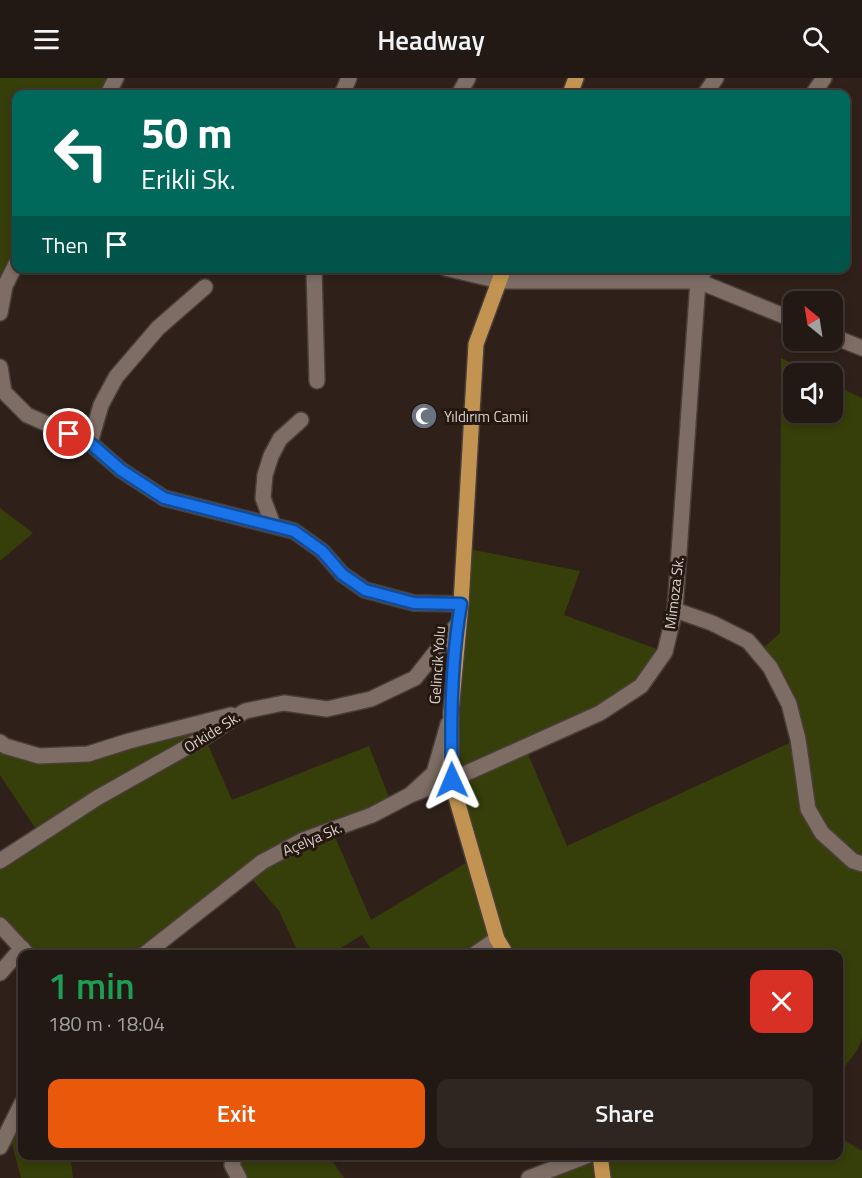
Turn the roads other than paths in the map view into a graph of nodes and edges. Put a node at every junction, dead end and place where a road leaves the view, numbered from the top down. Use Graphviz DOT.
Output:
graph roads {
  1 [pos="12,272"];
  2 [pos="314,273"];
  3 [pos="486,273"];
  4 [pos="502,275"];
  5 [pos="608,275"];
  6 [pos="702,275"];
  7 [pos="205,287"];
  8 [pos="0,313"];
  9 [pos="783,315"];
  10 [pos="843,340"];
  11 [pos="862,348"];
  12 [pos="0,367"];
  13 [pos="318,381"];
  14 [pos="301,420"];
  15 [pos="90,443"];
  16 [pos="273,525"];
  17 [pos="461,604"];
  18 [pos="675,610"];
  19 [pos="457,626"];
  20 [pos="245,711"];
  21 [pos="451,712"];
  22 [pos="0,742"];
  23 [pos="452,780"];
  24 [pos="410,795"];
  25 [pos="0,861"];
  26 [pos="862,864"];
  27 [pos="0,925"];
  28 [pos="497,939"];
  29 [pos="23,950"];
  30 [pos="150,950"];
  31 [pos="482,950"];
  32 [pos="504,950"];
  33 [pos="18,956"];
  34 [pos="0,973"];
  35 [pos="18,1111"];
  36 [pos="0,1147"];
  37 [pos="576,1160"];
  38 [pos="601,1160"];
  39 [pos="529,1178"];
  40 [pos="603,1178"];
  1 -- 8 [label="street"];
  2 -- 13 [label="street"];
  3 -- 4 [label="street"];
  4 -- 5 [label="street"];
  4 -- 17 [label="main road, Gelincik Yolu"];
  5 -- 6 [label="street"];
  6 -- 9 [label="street"];
  6 -- 18 [label="street, Mimoza Sk."];
  7 -- 15 [label="street"];
  10 -- 11 [label="street"];
  12 -- 15 [label="street"];
  14 -- 16 [label="street"];
  15 -- 16 [label="street"];
  16 -- 17 [label="street"];
  17 -- 19 [label="main road, Gelincik Yolu"];
  18 -- 23 [label="street, Mimoza Sk."];
  18 -- 26 [label="street"];
  19 -- 20 [label="street, Orkide Sk."];
  19 -- 21 [label="main road, Gelincik Yolu"];
  20 -- 22 [label="street"];
  20 -- 25 [label="street, Orkide Sk."];
  21 -- 23 [label="main road, Gelincik Yolu"];
  21 -- 24 [label="street, Açelya Sk."];
  23 -- 24 [label="street, Mimoza Sk."];
  23 -- 28 [label="main road, Gelincik Yolu"];
  24 -- 30 [label="street, Açelya Sk."];
  27 -- 29 [label="street"];
  28 -- 31 [label="street"];
  28 -- 32 [label="main road, Gelincik Yolu"];
  33 -- 34 [label="street"];
  35 -- 36 [label="street"];
  37 -- 39 [label="street"];
  38 -- 40 [label="main road"];
}
